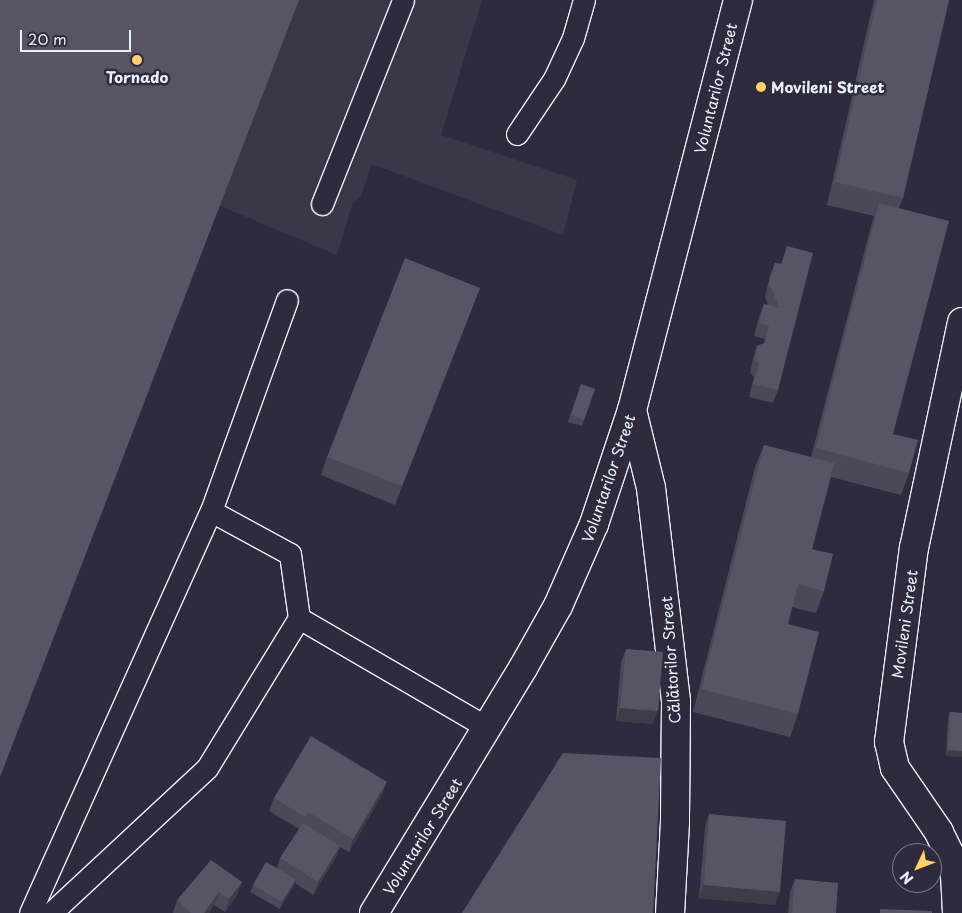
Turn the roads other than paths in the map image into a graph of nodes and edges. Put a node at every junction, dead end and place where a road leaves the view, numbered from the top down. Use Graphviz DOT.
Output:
graph roads {
  1 [pos="403,0"];
  2 [pos="584,0"];
  3 [pos="738,0"];
  4 [pos="517,134"];
  5 [pos="322,204"];
  6 [pos="287,300"];
  7 [pos="962,322"];
  8 [pos="632,410"];
  9 [pos="211,511"];
  10 [pos="300,618"];
  11 [pos="488,728"];
  12 [pos="378,912"];
  13 [pos="30,913"];
  14 [pos="51,913"];
  15 [pos="670,913"];
  16 [pos="957,913"];
  1 -- 5 [label="lane"];
  2 -- 4 [label="lane"];
  3 -- 8 [label="street, Voluntarilor Street"];
  6 -- 9 [label="lane"];
  7 -- 16 [label="street, Movileni Street"];
  8 -- 11 [label="street, Voluntarilor Street"];
  8 -- 15 [label="street, Călătorilor Street"];
  9 -- 10 [label="lane"];
  9 -- 13 [label="lane"];
  10 -- 11 [label="lane"];
  10 -- 14 [label="lane"];
  11 -- 12 [label="street, Voluntarilor Street"];
}
